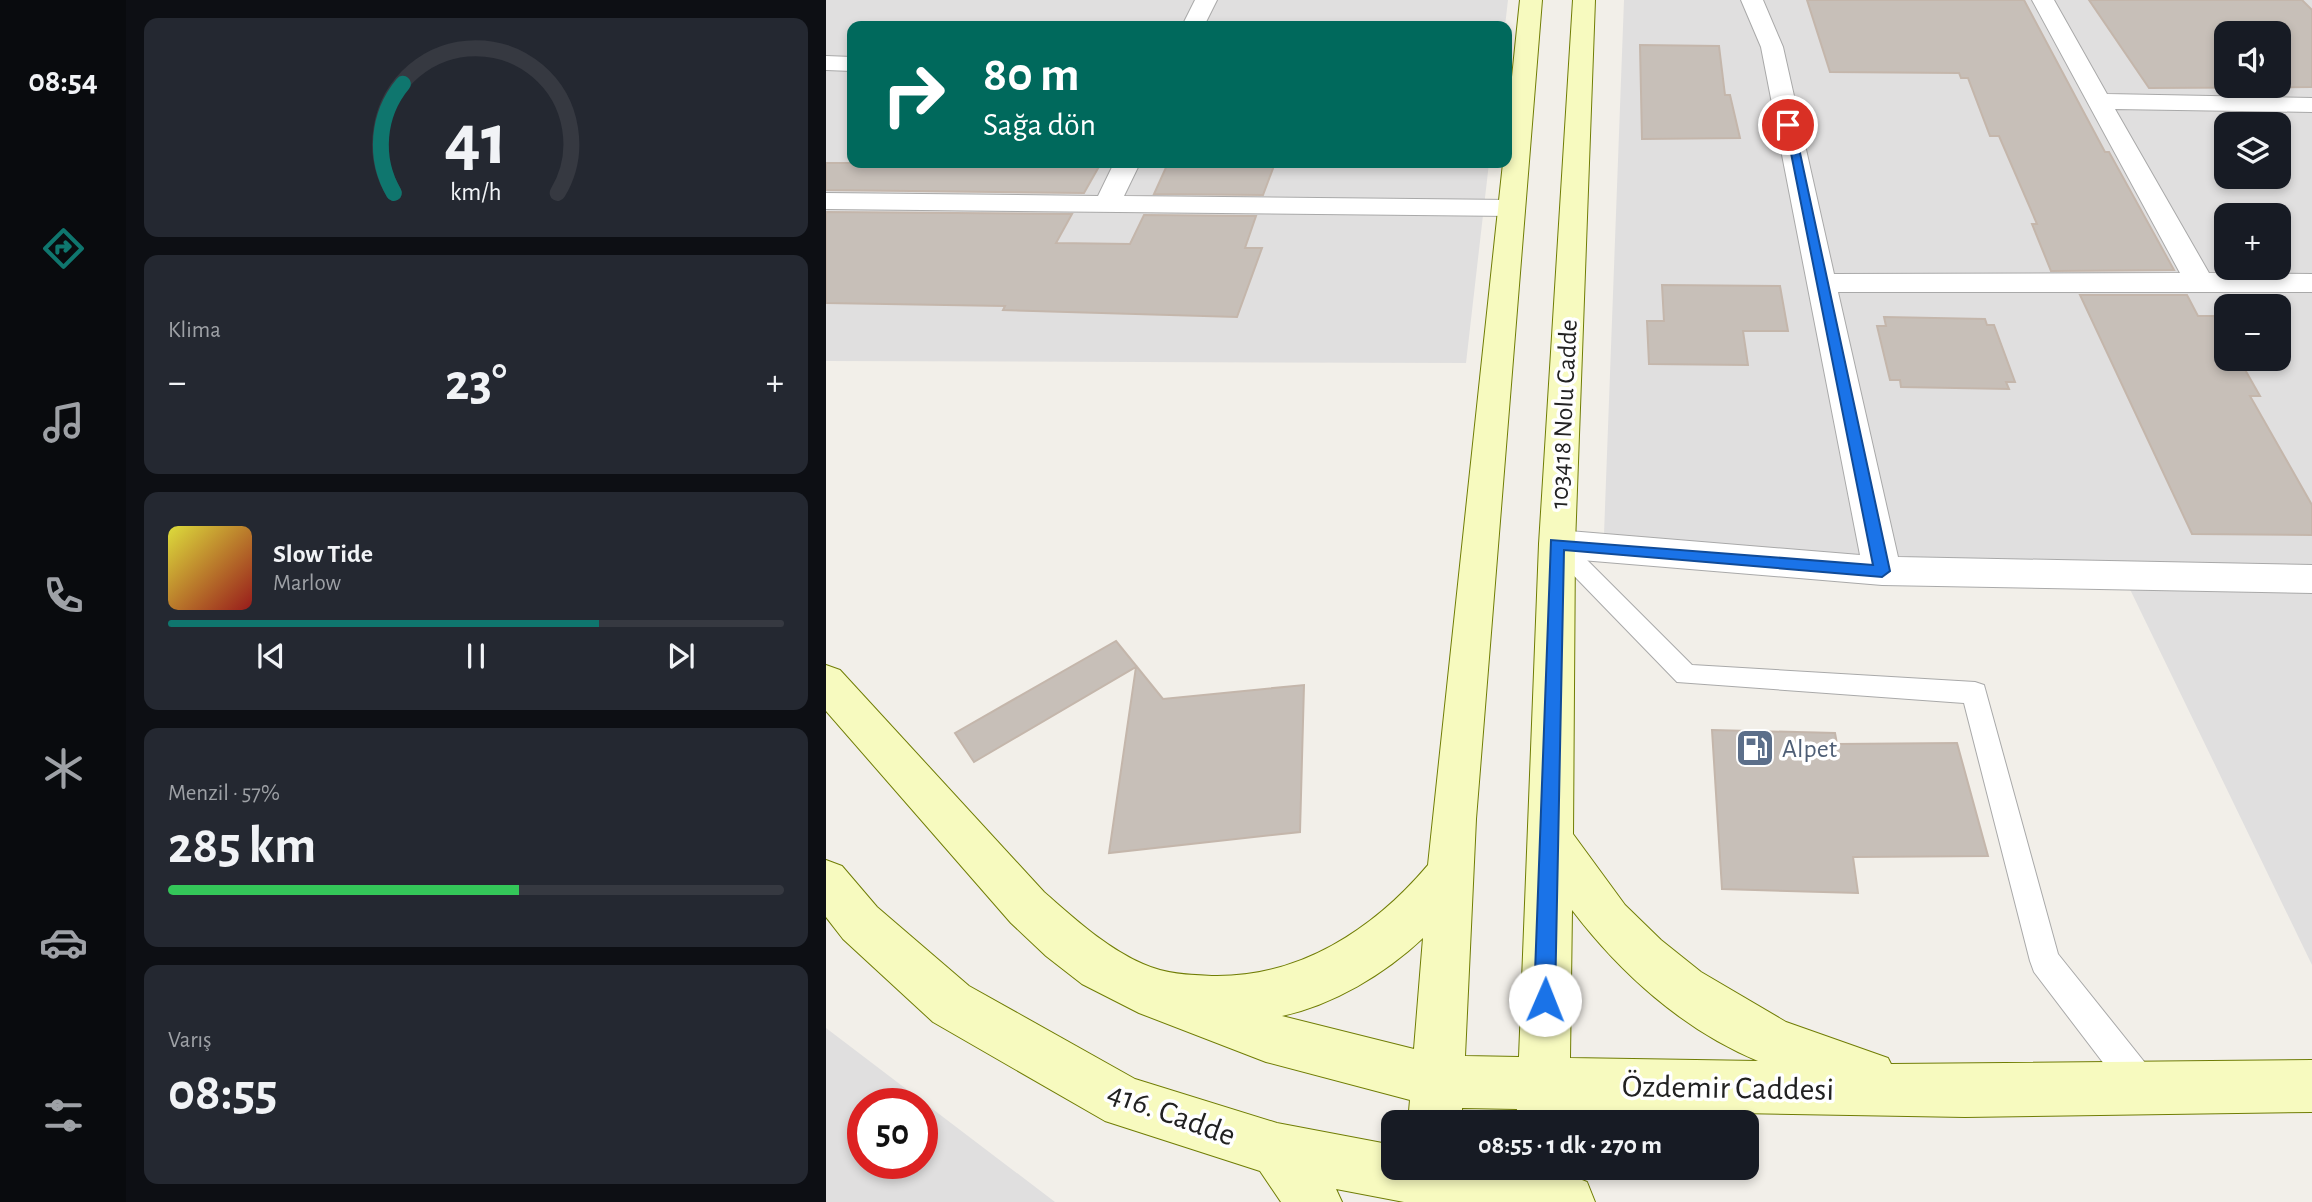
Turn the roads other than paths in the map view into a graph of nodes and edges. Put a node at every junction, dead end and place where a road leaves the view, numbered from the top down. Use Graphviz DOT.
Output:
graph roads {
  1 [pos="1206,0"];
  2 [pos="1531,0"];
  3 [pos="1584,0"];
  4 [pos="1752,0"];
  5 [pos="2043,0"];
  6 [pos="1196,21"];
  7 [pos="826,64"];
  8 [pos="847,64"];
  9 [pos="2099,101"];
  10 [pos="2312,105"];
  11 [pos="1125,168"];
  12 [pos="826,201"];
  13 [pos="1107,204"];
  14 [pos="1511,208"];
  15 [pos="2199,282"];
  16 [pos="1821,283"];
  17 [pos="2312,283"];
  18 [pos="1557,544"];
  19 [pos="1882,571"];
  20 [pos="2312,579"];
  21 [pos="826,682"];
  22 [pos="1548,835"];
  23 [pos="1451,872"];
  24 [pos="826,881"];
  25 [pos="1157,996"];
  26 [pos="2142,1086"];
  27 [pos="2312,1086"];
  28 [pos="1965,1091"];
  29 [pos="1438,1102"];
  30 [pos="1543,1103"];
  31 [pos="1277,1150"];
  32 [pos="1429,1183"];
  33 [pos="1548,1193"];
  34 [pos="1314,1202"];
  1 -- 6 [label="street"];
  2 -- 14 [label="main road"];
  3 -- 18 [label="main road, 103418 Nolu Cadde"];
  4 -- 16 [label="street"];
  5 -- 9 [label="street"];
  7 -- 8 [label="street"];
  9 -- 10 [label="street"];
  9 -- 15 [label="street"];
  11 -- 13 [label="street"];
  12 -- 13 [label="street"];
  13 -- 14 [label="street"];
  14 -- 23 [label="main road"];
  15 -- 16 [label="street"];
  15 -- 17 [label="street"];
  16 -- 19 [label="street"];
  18 -- 19 [label="street"];
  18 -- 22 [label="main road, 103418 Nolu Cadde"];
  18 -- 26 [label="lane"];
  19 -- 20 [label="street"];
  21 -- 25 [label="main road"];
  22 -- 28 [label="main road"];
  22 -- 30 [label="main road, 103418 Nolu Cadde"];
  23 -- 25 [label="main road"];
  23 -- 29 [label="main road"];
  24 -- 31 [label="main road, 416. Cadde"];
  25 -- 29 [label="main road, Özdemir Caddesi"];
  26 -- 27 [label="main road, Özdemir Caddesi"];
  26 -- 28 [label="main road, Özdemir Caddesi"];
  28 -- 30 [label="main road, Özdemir Caddesi"];
  29 -- 30 [label="main road, Özdemir Caddesi"];
  31 -- 32 [label="main road, 416. Cadde"];
  31 -- 34 [label="main road"];
  32 -- 33 [label="main road, 416. Cadde"];
}
